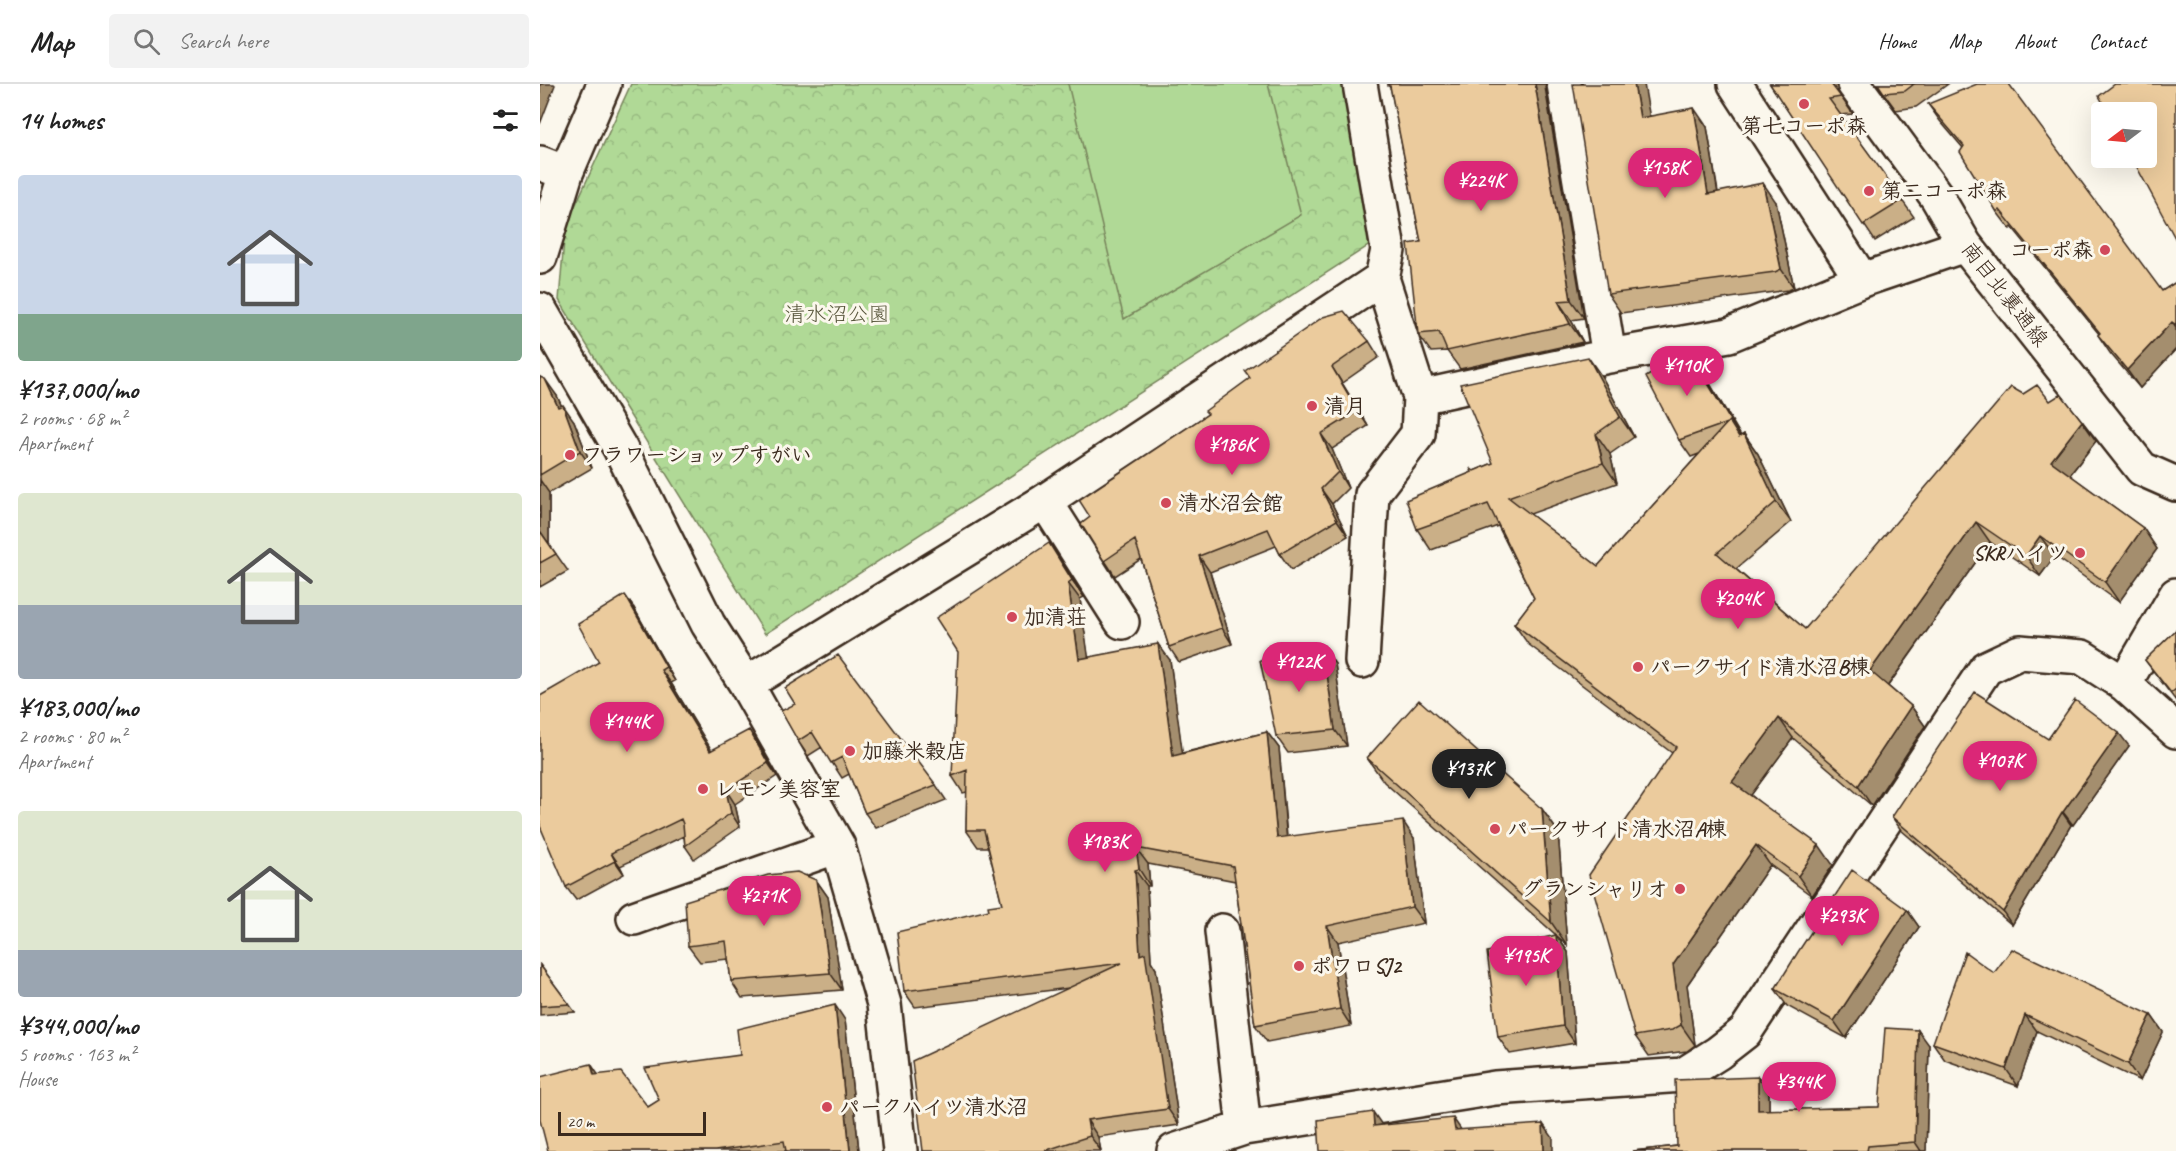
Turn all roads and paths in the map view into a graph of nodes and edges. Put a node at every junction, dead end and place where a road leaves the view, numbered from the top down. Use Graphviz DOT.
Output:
graph roads {
  1 [pos="604,84"];
  2 [pos="1360,84"];
  3 [pos="1564,84"];
  4 [pos="1735,84"];
  5 [pos="1854,84"];
  6 [pos="553,168"];
  7 [pos="1965,245"];
  8 [pos="540,257"];
  9 [pos="1382,278"];
  10 [pos="1862,279"];
  11 [pos="540,309"];
  12 [pos="1609,356"];
  13 [pos="1420,398"];
  14 [pos="2176,484"];
  15 [pos="1045,501"];
  16 [pos="2176,595"];
  17 [pos="1122,622"];
  18 [pos="1362,661"];
  19 [pos="746,684"];
  20 [pos="2124,684"];
  21 [pos="2176,731"];
  22 [pos="838,846"];
  23 [pos="634,918"];
  24 [pos="1222,931"];
  25 [pos="1244,1128"];
  26 [pos="900,1151"];
  27 [pos="1174,1151"];
  1 -- 6 [label="street"];
  2 -- 9 [label="street"];
  3 -- 12 [label="street"];
  4 -- 10 [label="street"];
  5 -- 7 [label="street, 南目北裏通線"];
  6 -- 8 [label="street"];
  7 -- 10 [label="street"];
  7 -- 14 [label="street, 南目北裏通線"];
  9 -- 13 [label="street"];
  9 -- 15 [label="street"];
  10 -- 12 [label="street"];
  11 -- 19 [label="street"];
  12 -- 13 [label="street"];
  13 -- 18 [label="street"];
  15 -- 17 [label="street"];
  15 -- 19 [label="street"];
  16 -- 20 [label="street"];
  19 -- 22 [label="street"];
  20 -- 21 [label="street"];
  20 -- 25 [label="street"];
  22 -- 23 [label="street"];
  22 -- 26 [label="street"];
  24 -- 25 [label="street"];
  25 -- 27 [label="street"];
}
